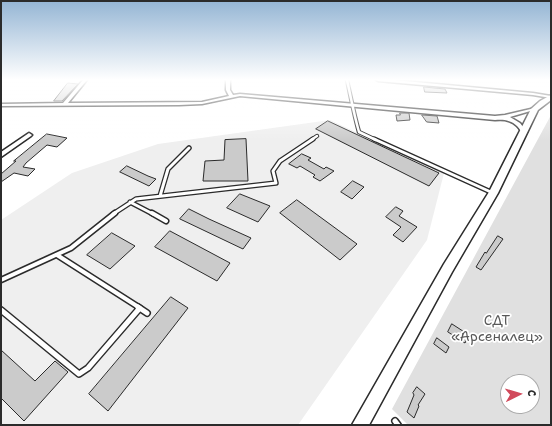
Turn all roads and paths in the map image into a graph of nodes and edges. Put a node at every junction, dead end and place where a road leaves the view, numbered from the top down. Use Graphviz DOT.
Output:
graph roads {
  1 [pos="68,100"];
  2 [pos="215,100"];
  3 [pos="301,100"];
  4 [pos="352,100"];
  5 [pos="546,100"];
  6 [pos="65,104"];
  7 [pos="1,105"];
  8 [pos="353,105"];
  9 [pos="535,109"];
  10 [pos="508,118"];
  11 [pos="524,132"];
  12 [pos="29,134"];
  13 [pos="317,136"];
  14 [pos="188,148"];
  15 [pos="1,155"];
  16 [pos="493,193"];
  17 [pos="160,196"];
  18 [pos="130,202"];
  19 [pos="166,221"];
  20 [pos="57,255"];
  21 [pos="1,280"];
  22 [pos="139,309"];
  23 [pos="1,310"];
  24 [pos="147,313"];
  25 [pos="360,425"];
  1 -- 6 [label="street"];
  2 -- 6 [label="street"];
  3 -- 8 [label="street"];
  4 -- 8 [label="lane"];
  5 -- 9 [label="street"];
  6 -- 7 [label="street"];
  8 -- 10 [label="street"];
  8 -- 16 [label="lane"];
  9 -- 10 [label="street"];
  9 -- 11 [label="street"];
  10 -- 11 [label="street"];
  11 -- 16 [label="street"];
  12 -- 15 [label="street"];
  13 -- 17 [label="lane"];
  14 -- 17 [label="lane"];
  16 -- 25 [label="street"];
  17 -- 18 [label="lane"];
  18 -- 19 [label="lane"];
  18 -- 20 [label="lane"];
  20 -- 21 [label="lane"];
  20 -- 22 [label="lane"];
  22 -- 23 [label="lane"];
  22 -- 24 [label="lane"];
}
